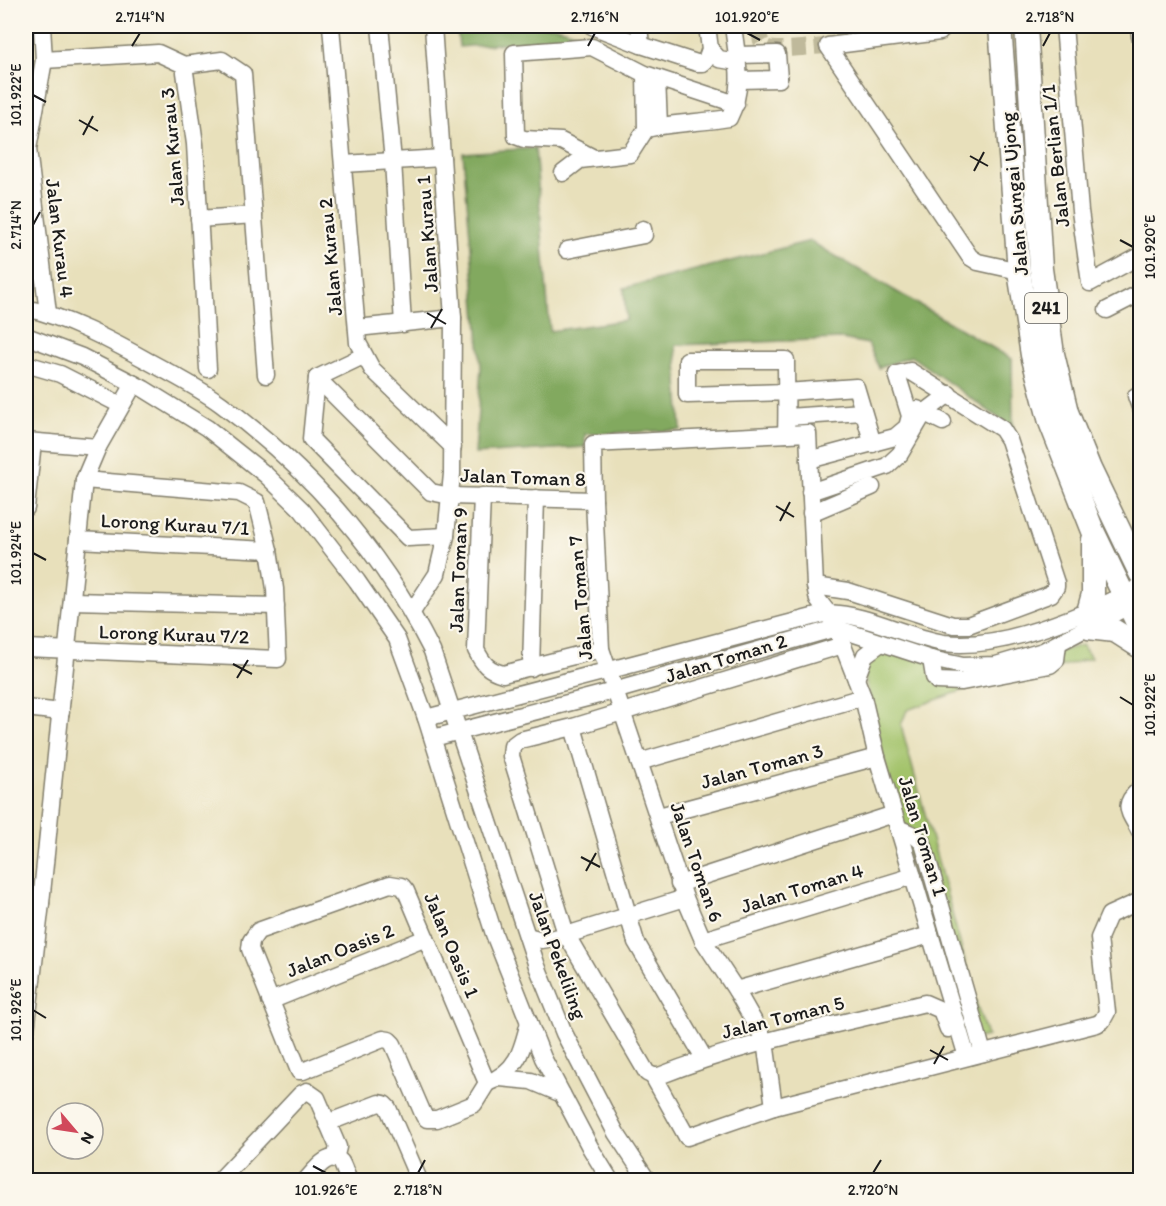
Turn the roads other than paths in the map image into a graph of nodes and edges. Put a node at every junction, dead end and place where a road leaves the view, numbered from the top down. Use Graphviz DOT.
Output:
graph roads {
  1 [pos="42,26"];
  2 [pos="332,26"];
  3 [pos="380,26"];
  4 [pos="434,26"];
  5 [pos="592,26"];
  6 [pos="639,26"];
  7 [pos="707,26"];
  8 [pos="733,26"];
  9 [pos="939,26"];
  10 [pos="1000,26"];
  11 [pos="1026,26"];
  12 [pos="1064,26"];
  13 [pos="1139,26"];
  14 [pos="1140,37"];
  15 [pos="641,45"];
  16 [pos="710,49"];
  17 [pos="737,58"];
  18 [pos="44,60"];
  19 [pos="184,65"];
  20 [pos="651,76"];
  21 [pos="739,80"];
  22 [pos="736,104"];
  23 [pos="653,127"];
  24 [pos="27,149"];
  25 [pos="442,158"];
  26 [pos="594,158"];
  27 [pos="393,161"];
  28 [pos="344,164"];
  29 [pos="563,173"];
  30 [pos="254,215"];
  31 [pos="200,219"];
  32 [pos="643,229"];
  33 [pos="567,250"];
  34 [pos="1140,256"];
  35 [pos="1019,271"];
  36 [pos="1140,293"];
  37 [pos="26,308"];
  38 [pos="1107,310"];
  39 [pos="48,313"];
  40 [pos="453,318"];
  41 [pos="404,324"];
  42 [pos="357,328"];
  43 [pos="26,336"];
  44 [pos="363,356"];
  45 [pos="26,364"];
  46 [pos="208,369"];
  47 [pos="266,375"];
  48 [pos="317,378"];
  49 [pos="134,384"];
  50 [pos="786,392"];
  51 [pos="948,394"];
  52 [pos="1140,394"];
  53 [pos="121,405"];
  54 [pos="907,405"];
  55 [pos="1140,407"];
  56 [pos="863,412"];
  57 [pos="924,413"];
  58 [pos="787,417"];
  59 [pos="943,422"];
  60 [pos="786,434"];
  61 [pos="890,438"];
  62 [pos="29,442"];
  63 [pos="873,444"];
  64 [pos="98,447"];
  65 [pos="453,447"];
  66 [pos="900,454"];
  67 [pos="809,460"];
  68 [pos="84,480"];
  69 [pos="872,487"];
  70 [pos="810,492"];
  71 [pos="450,496"];
  72 [pos="482,496"];
  73 [pos="536,498"];
  74 [pos="594,500"];
  75 [pos="26,508"];
  76 [pos="811,513"];
  77 [pos="1093,531"];
  78 [pos="446,536"];
  79 [pos="78,540"];
  80 [pos="269,550"];
  81 [pos="1135,554"];
  82 [pos="1140,573"];
  83 [pos="815,586"];
  84 [pos="1133,597"];
  85 [pos="72,601"];
  86 [pos="276,606"];
  87 [pos="412,612"];
  88 [pos="828,613"];
  89 [pos="1088,620"];
  90 [pos="836,628"];
  91 [pos="1140,629"];
  92 [pos="881,643"];
  93 [pos="1058,644"];
  94 [pos="843,645"];
  95 [pos="1140,647"];
  96 [pos="26,648"];
  97 [pos="601,649"];
  98 [pos="761,650"];
  99 [pos="67,651"];
  100 [pos="931,659"];
  101 [pos="531,668"];
  102 [pos="767,668"];
  103 [pos="608,671"];
  104 [pos="856,679"];
  105 [pos="614,691"];
  106 [pos="863,697"];
  107 [pos="26,708"];
  108 [pos="622,711"];
  109 [pos="61,712"];
  110 [pos="453,712"];
  111 [pos="426,718"];
  112 [pos="573,727"];
  113 [pos="459,730"];
  114 [pos="433,738"];
  115 [pos="877,757"];
  116 [pos="639,762"];
  117 [pos="1140,789"];
  118 [pos="659,816"];
  119 [pos="896,821"];
  120 [pos="1140,832"];
  121 [pos="913,876"];
  122 [pos="936,889"];
  123 [pos="682,891"];
  124 [pos="1140,901"];
  125 [pos="33,902"];
  126 [pos="922,904"];
  127 [pos="627,914"];
  128 [pos="563,935"];
  129 [pos="930,935"];
  130 [pos="527,936"];
  131 [pos="426,938"];
  132 [pos="703,940"];
  133 [pos="537,966"];
  134 [pos="941,970"];
  135 [pos="736,990"];
  136 [pos="270,1001"];
  137 [pos="925,1003"];
  138 [pos="529,1022"];
  139 [pos="26,1031"];
  140 [pos="765,1041"];
  141 [pos="969,1057"];
  142 [pos="704,1058"];
  143 [pos="653,1076"];
  144 [pos="493,1081"];
  145 [pos="562,1094"];
  146 [pos="774,1107"];
  147 [pos="327,1123"];
  148 [pos="335,1159"];
  149 [pos="220,1180"];
  150 [pos="306,1180"];
  151 [pos="349,1180"];
  152 [pos="419,1180"];
  153 [pos="610,1180"];
  154 [pos="647,1180"];
  1 -- 18 [label="street, Jalan Kurau 4"];
  2 -- 28 [label="street, Jalan Kurau 2"];
  3 -- 27 [label="street"];
  4 -- 25 [label="street, Jalan Kurau 1"];
  5 -- 15 [label="street"];
  6 -- 15 [label="street"];
  7 -- 16 [label="street"];
  8 -- 17 [label="street"];
  9 -- 35 [label="street"];
  10 -- 35 [label="highway, Jalan Sungai Ujong / 241"];
  11 -- 81 [label="highway, Jalan Sungai Ujong / 241"];
  12 -- 34 [label="street, Jalan Berlian 1/1"];
  13 -- 14 [label="street"];
  15 -- 16 [label="street"];
  16 -- 17 [label="street"];
  17 -- 21 [label="street"];
  17 -- 21 [label="street"];
  18 -- 19 [label="street, Jalan Kurau 3"];
  18 -- 24 [label="street, Jalan Kurau 4"];
  19 -- 30 [label="street"];
  19 -- 31 [label="street, Jalan Kurau 3"];
  20 -- 22 [label="street"];
  20 -- 23 [label="street"];
  20 -- 26 [label="street"];
  21 -- 22 [label="street"];
  22 -- 23 [label="street"];
  23 -- 26 [label="street"];
  24 -- 39 [label="street, Jalan Kurau 4"];
  25 -- 27 [label="street"];
  25 -- 40 [label="street, Jalan Kurau 1"];
  26 -- 29 [label="street"];
  27 -- 28 [label="street"];
  27 -- 41 [label="street"];
  28 -- 42 [label="street, Jalan Kurau 2"];
  30 -- 31 [label="street"];
  30 -- 47 [label="street"];
  31 -- 46 [label="street, Jalan Kurau 3"];
  32 -- 33 [label="street"];
  35 -- 77 [label="highway, Jalan Sungai Ujong / 241"];
  36 -- 38 [label="street"];
  37 -- 39 [label="street, Jalan Pekeliling"];
  39 -- 87 [label="street, Jalan Pekeliling"];
  40 -- 41 [label="street"];
  40 -- 65 [label="street, Jalan Kurau 1"];
  41 -- 42 [label="street"];
  42 -- 44 [label="street, Jalan Kurau 2"];
  43 -- 49 [label="street"];
  44 -- 48 [label="street"];
  44 -- 65 [label="street, Jalan Kurau 2"];
  45 -- 53 [label="street"];
  48 -- 71 [label="street"];
  48 -- 78 [label="street"];
  49 -- 53 [label="street"];
  49 -- 111 [label="street"];
  50 -- 50 [label="street"];
  50 -- 56 [label="street"];
  50 -- 58 [label="street"];
  51 -- 54 [label="street"];
  51 -- 57 [label="street"];
  51 -- 83 [label="street"];
  52 -- 55 [label="street"];
  53 -- 64 [label="street"];
  54 -- 57 [label="street"];
  54 -- 61 [label="street"];
  56 -- 58 [label="street"];
  56 -- 63 [label="street"];
  57 -- 59 [label="street"];
  57 -- 66 [label="street"];
  58 -- 60 [label="street"];
  60 -- 67 [label="street"];
  60 -- 74 [label="street, Jalan Toman 7"];
  61 -- 63 [label="street"];
  61 -- 66 [label="street"];
  62 -- 64 [label="street"];
  62 -- 75 [label="street"];
  63 -- 67 [label="street"];
  64 -- 68 [label="street"];
  65 -- 71 [label="street, Jalan Kurau 1"];
  66 -- 70 [label="street"];
  67 -- 70 [label="street"];
  68 -- 79 [label="street"];
  68 -- 80 [label="street"];
  69 -- 76 [label="street"];
  70 -- 76 [label="street"];
  71 -- 72 [label="street, Jalan Toman 8"];
  71 -- 78 [label="street, Jalan Kurau 1"];
  72 -- 73 [label="street, Jalan Toman 8"];
  72 -- 101 [label="street, Jalan Toman 9"];
  73 -- 74 [label="street, Jalan Toman 8"];
  73 -- 101 [label="street"];
  74 -- 97 [label="street, Jalan Toman 7"];
  76 -- 83 [label="street"];
  77 -- 84 [label="highway, Jalan Sungai Ujong / 241"];
  77 -- 89 [label="highway"];
  78 -- 87 [label="street, Jalan Kurau 1"];
  79 -- 80 [label="street, Lorong Kurau 7/1"];
  79 -- 85 [label="street"];
  80 -- 86 [label="street"];
  81 -- 82 [label="highway, Jalan Sungai Ujong / 241"];
  83 -- 88 [label="street, Jalan Toman 1"];
  84 -- 89 [label="street"];
  84 -- 91 [label="highway, Jalan Sungai Ujong / 241"];
  85 -- 86 [label="street"];
  85 -- 99 [label="street"];
  86 -- 99 [label="street, Lorong Kurau 7/2"];
  87 -- 110 [label="street, Jalan Pekeliling"];
  88 -- 89 [label="street"];
  88 -- 90 [label="street, Jalan Toman 1"];
  88 -- 103 [label="street"];
  89 -- 93 [label="street"];
  89 -- 95 [label="highway"];
  90 -- 92 [label="street"];
  90 -- 94 [label="street, Jalan Toman 1"];
  90 -- 98 [label="street"];
  92 -- 100 [label="street"];
  92 -- 104 [label="street"];
  93 -- 100 [label="street"];
  93 -- 100 [label="street"];
  94 -- 102 [label="street, Jalan Toman 2"];
  94 -- 104 [label="street, Jalan Toman 1"];
  96 -- 99 [label="street, Lorong Kurau 7/2"];
  97 -- 101 [label="street, Jalan Toman 9"];
  97 -- 103 [label="street, Jalan Toman 7"];
  98 -- 102 [label="street"];
  98 -- 105 [label="street"];
  99 -- 109 [label="street"];
  102 -- 108 [label="street, Jalan Toman 2"];
  103 -- 105 [label="street, Jalan Toman 7"];
  103 -- 110 [label="street"];
  104 -- 106 [label="street, Jalan Toman 1"];
  105 -- 108 [label="street, Jalan Toman 6"];
  105 -- 113 [label="street"];
  106 -- 115 [label="street, Jalan Toman 1"];
  106 -- 116 [label="street"];
  107 -- 109 [label="street"];
  108 -- 112 [label="street, Jalan Toman 2"];
  108 -- 116 [label="street, Jalan Toman 6"];
  109 -- 125 [label="street"];
  110 -- 111 [label="street"];
  110 -- 113 [label="street, Jalan Pekeliling"];
  111 -- 114 [label="street"];
  112 -- 127 [label="street"];
  112 -- 128 [label="street, Jalan Toman 2"];
  113 -- 114 [label="street"];
  113 -- 130 [label="street, Jalan Pekeliling"];
  114 -- 138 [label="street"];
  115 -- 118 [label="street, Jalan Toman 3"];
  115 -- 119 [label="street, Jalan Toman 1"];
  116 -- 118 [label="street, Jalan Toman 6"];
  117 -- 120 [label="street"];
  118 -- 123 [label="street, Jalan Toman 6"];
  119 -- 121 [label="street, Jalan Toman 1"];
  119 -- 122 [label="street"];
  119 -- 123 [label="street"];
  121 -- 126 [label="street, Jalan Toman 1"];
  121 -- 132 [label="street, Jalan Toman 4"];
  122 -- 126 [label="street"];
  122 -- 141 [label="street"];
  123 -- 127 [label="street"];
  123 -- 132 [label="street, Jalan Toman 6"];
  124 -- 141 [label="street"];
  125 -- 139 [label="street"];
  126 -- 129 [label="street, Jalan Toman 1"];
  127 -- 128 [label="street"];
  127 -- 142 [label="street"];
  128 -- 130 [label="street"];
  128 -- 133 [label="street"];
  128 -- 143 [label="street, Jalan Toman 2"];
  129 -- 134 [label="street, Jalan Toman 1"];
  129 -- 135 [label="street"];
  130 -- 133 [label="street, Jalan Pekeliling"];
  131 -- 136 [label="street, Jalan Oasis 2"];
  131 -- 136 [label="street, Jalan Oasis 1"];
  131 -- 144 [label="street, Jalan Oasis 1"];
  132 -- 135 [label="street, Jalan Toman 6"];
  133 -- 154 [label="street, Jalan Pekeliling"];
  134 -- 137 [label="street"];
  134 -- 141 [label="street, Jalan Toman 1"];
  135 -- 140 [label="street, Jalan Toman 6"];
  136 -- 144 [label="street"];
  137 -- 140 [label="street, Jalan Toman 5"];
  137 -- 141 [label="street"];
  138 -- 144 [label="street"];
  138 -- 145 [label="street"];
  140 -- 142 [label="street, Jalan Toman 5"];
  140 -- 146 [label="street, Jalan Toman 6"];
  141 -- 146 [label="street"];
  142 -- 143 [label="street, Jalan Toman 5"];
  143 -- 146 [label="street, Jalan Toman 2"];
  144 -- 145 [label="street"];
  145 -- 153 [label="street"];
  147 -- 148 [label="street"];
  147 -- 149 [label="street"];
  147 -- 152 [label="street"];
  148 -- 150 [label="street"];
  148 -- 151 [label="street"];
}
